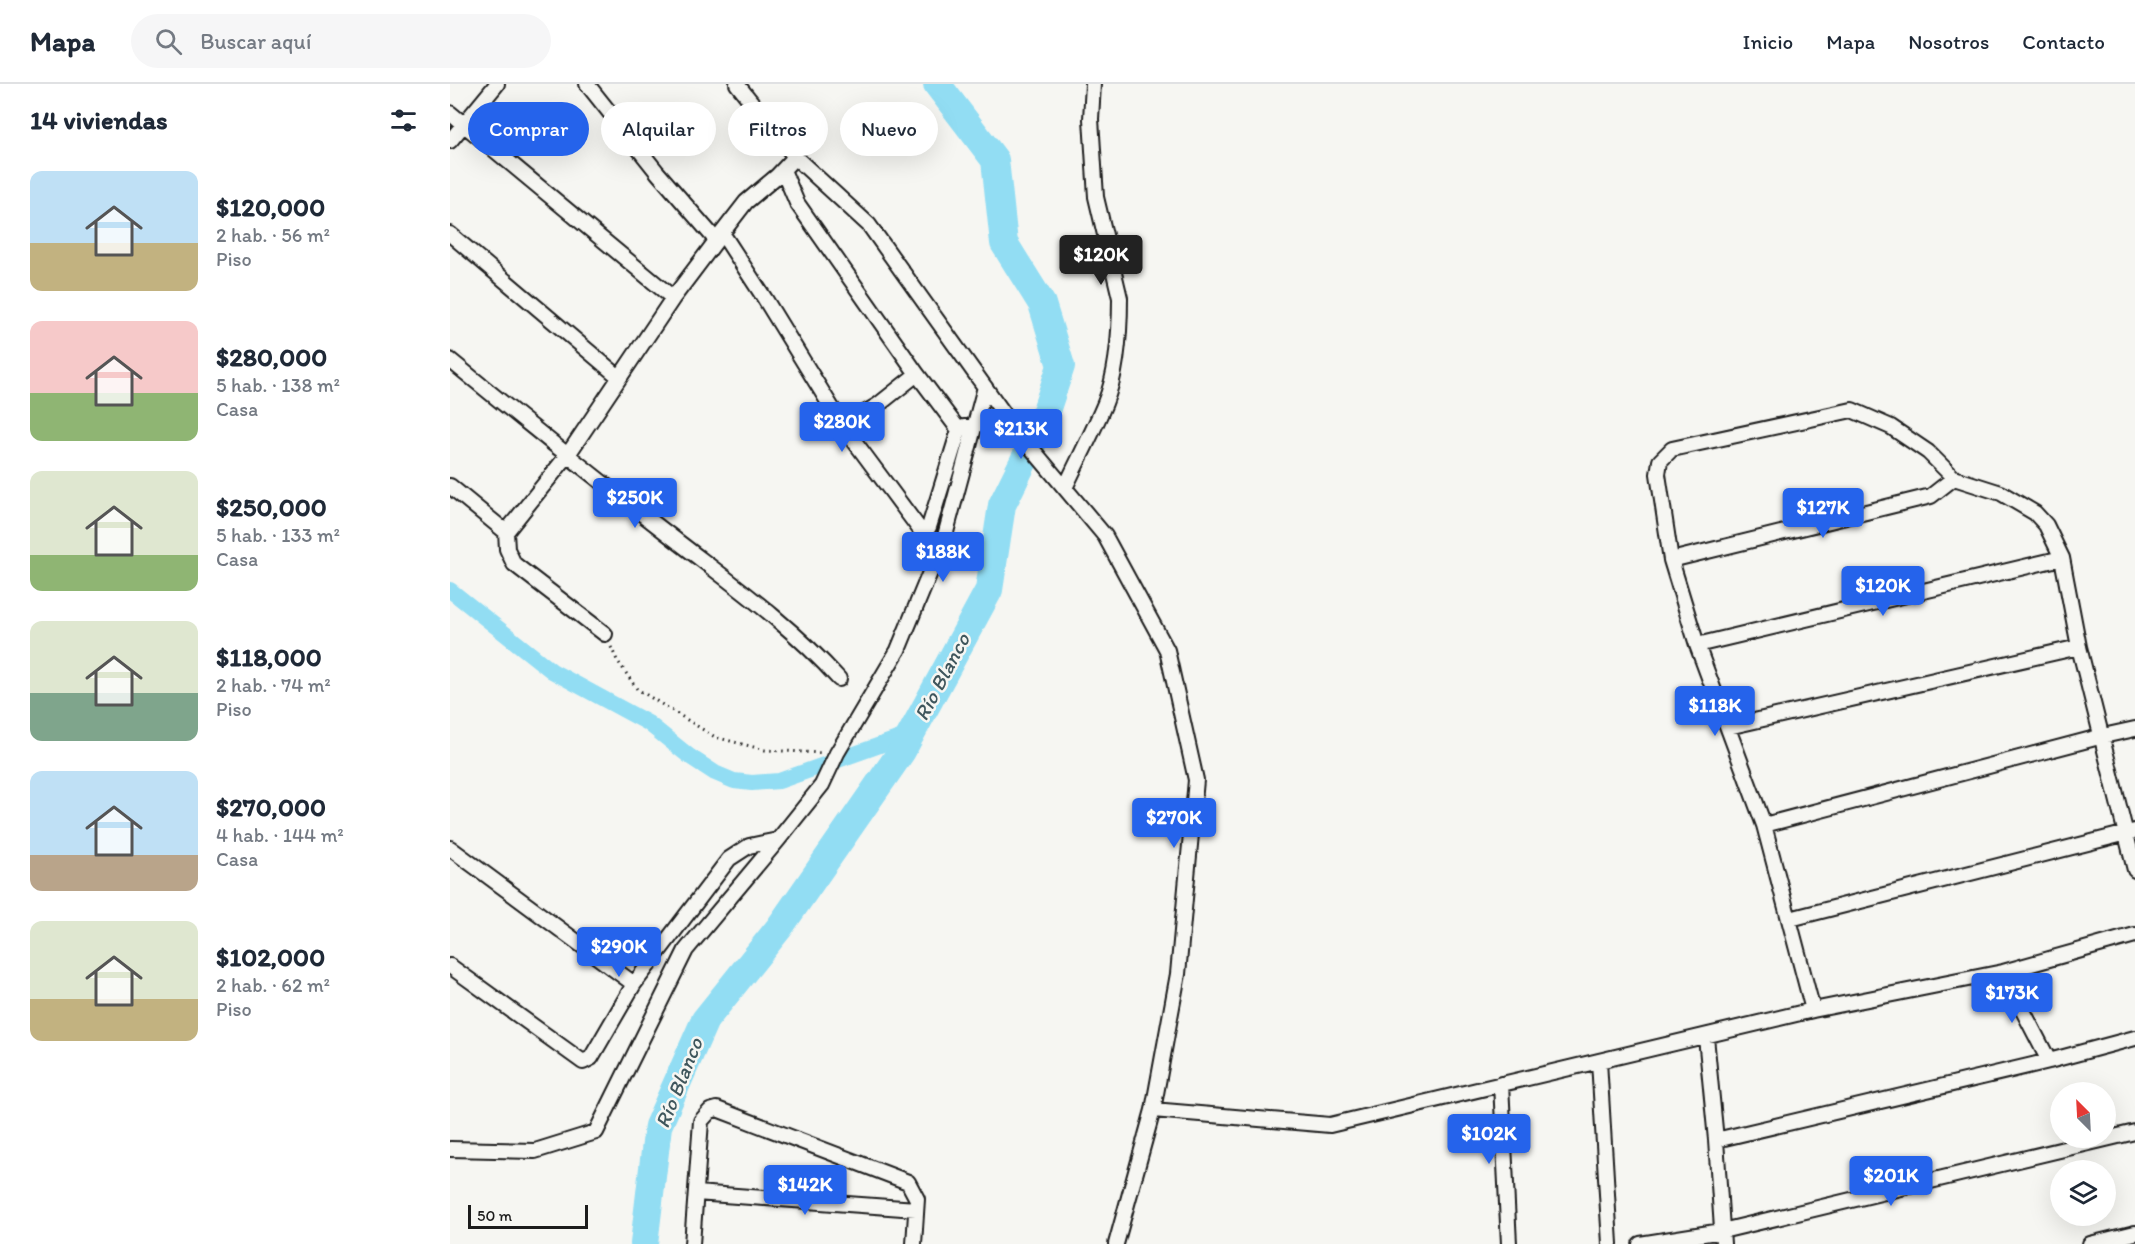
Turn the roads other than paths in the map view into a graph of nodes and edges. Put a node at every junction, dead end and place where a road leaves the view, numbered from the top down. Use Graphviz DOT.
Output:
graph roads {
  1 [pos="497,84"];
  2 [pos="587,84"];
  3 [pos="736,84"];
  4 [pos="1093,84"];
  5 [pos="450,113"];
  6 [pos="464,125"];
  7 [pos="450,141"];
  8 [pos="795,157"];
  9 [pos="783,170"];
  10 [pos="450,234"];
  11 [pos="719,237"];
  12 [pos="673,298"];
  13 [pos="450,360"];
  14 [pos="916,374"];
  15 [pos="620,377"];
  16 [pos="985,387"];
  17 [pos="843,426"];
  18 [pos="975,427"];
  19 [pos="959,430"];
  20 [pos="567,456"];
  21 [pos="1954,478"];
  22 [pos="450,486"];
  23 [pos="1065,488"];
  24 [pos="506,532"];
  25 [pos="2062,558"];
  26 [pos="1671,560"];
  27 [pos="605,634"];
  28 [pos="1697,645"];
  29 [pos="2079,647"];
  30 [pos="838,679"];
  31 [pos="1728,727"];
  32 [pos="2135,729"];
  33 [pos="2103,736"];
  34 [pos="1764,825"];
  35 [pos="2130,832"];
  36 [pos="778,840"];
  37 [pos="450,848"];
  38 [pos="2135,870"];
  39 [pos="1790,919"];
  40 [pos="2135,935"];
  41 [pos="450,966"];
  42 [pos="2003,972"];
  43 [pos="634,984"];
  44 [pos="1813,1010"];
  45 [pos="1706,1036"];
  46 [pos="2135,1038"];
  47 [pos="1599,1061"];
  48 [pos="2049,1061"];
  49 [pos="1501,1084"];
  50 [pos="1153,1110"];
  51 [pos="2135,1132"];
  52 [pos="1716,1140"];
  53 [pos="450,1149"];
  54 [pos="696,1193"];
  55 [pos="916,1209"];
  56 [pos="2135,1233"];
  57 [pos="1723,1238"];
  58 [pos="692,1244"];
  59 [pos="914,1244"];
  60 [pos="1116,1244"];
  61 [pos="1509,1244"];
  62 [pos="1610,1244"];
  63 [pos="1640,1244"];
  64 [pos="2090,1244"];
  1 -- 6 [label="street"];
  2 -- 11 [label="street"];
  3 -- 8 [label="street"];
  4 -- 23 [label="street"];
  5 -- 6 [label="street"];
  6 -- 7 [label="street"];
  6 -- 12 [label="street"];
  8 -- 9 [label="street"];
  8 -- 16 [label="street"];
  9 -- 11 [label="street"];
  9 -- 14 [label="street"];
  10 -- 15 [label="street"];
  11 -- 12 [label="street"];
  11 -- 17 [label="street"];
  12 -- 15 [label="street"];
  13 -- 20 [label="street"];
  14 -- 17 [label="street"];
  14 -- 19 [label="street"];
  15 -- 20 [label="street"];
  16 -- 18 [label="street"];
  16 -- 23 [label="street"];
  17 -- 19 [label="street"];
  18 -- 19 [label="street"];
  18 -- 36 [label="street"];
  20 -- 24 [label="street"];
  20 -- 30 [label="street"];
  21 -- 25 [label="street"];
  21 -- 26 [label="street"];
  21 -- 26 [label="street"];
  22 -- 24 [label="street"];
  23 -- 50 [label="street"];
  24 -- 27 [label="street"];
  25 -- 28 [label="street"];
  25 -- 29 [label="street"];
  26 -- 28 [label="street"];
  28 -- 31 [label="street"];
  29 -- 31 [label="street"];
  29 -- 33 [label="street"];
  31 -- 34 [label="street"];
  32 -- 33 [label="street"];
  33 -- 34 [label="street"];
  33 -- 35 [label="street"];
  34 -- 39 [label="street"];
  35 -- 38 [label="street"];
  35 -- 39 [label="street"];
  36 -- 43 [label="street"];
  36 -- 53 [label="street"];
  37 -- 43 [label="street"];
  39 -- 44 [label="street"];
  40 -- 42 [label="street"];
  41 -- 43 [label="street"];
  42 -- 44 [label="street"];
  42 -- 48 [label="street"];
  44 -- 45 [label="street"];
  45 -- 47 [label="street"];
  45 -- 52 [label="street"];
  46 -- 48 [label="street"];
  47 -- 49 [label="street"];
  47 -- 62 [label="street"];
  48 -- 52 [label="street"];
  49 -- 50 [label="street"];
  49 -- 61 [label="street"];
  50 -- 60 [label="street"];
  51 -- 57 [label="street"];
  52 -- 57 [label="street"];
  54 -- 55 [label="street"];
  54 -- 55 [label="street"];
  54 -- 58 [label="street"];
  55 -- 59 [label="street"];
  56 -- 64 [label="street"];
  57 -- 63 [label="street"];
}
